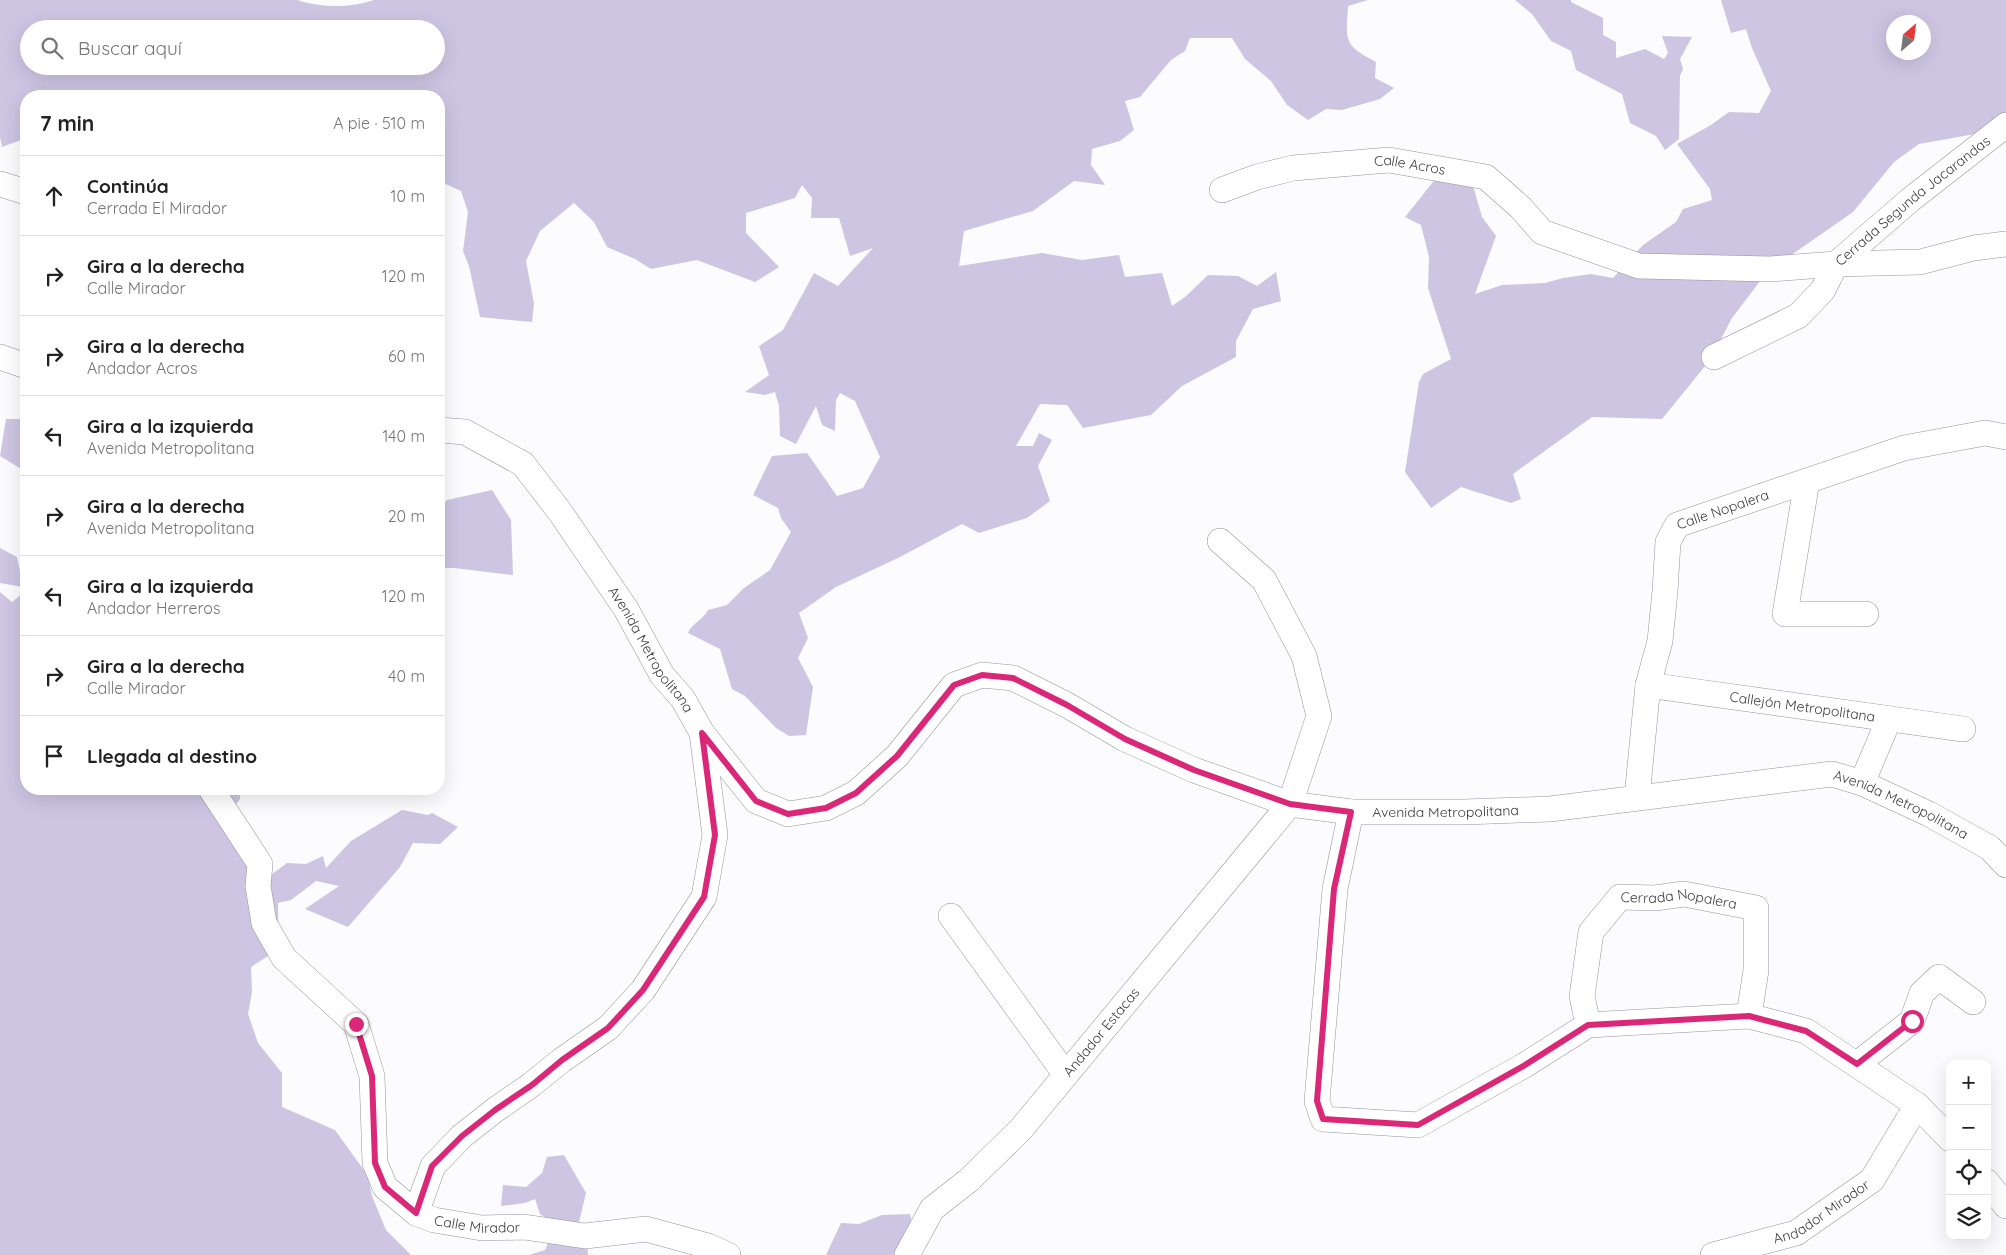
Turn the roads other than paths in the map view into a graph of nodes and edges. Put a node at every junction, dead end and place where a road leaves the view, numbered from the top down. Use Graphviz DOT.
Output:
graph roads {
  1 [pos="2006,125"];
  2 [pos="0,184"];
  3 [pos="20,190"];
  4 [pos="1222,190"];
  5 [pos="2006,244"];
  6 [pos="1836,264"];
  7 [pos="0,357"];
  8 [pos="1714,357"];
  9 [pos="20,364"];
  10 [pos="445,430"];
  11 [pos="2006,437"];
  12 [pos="1807,482"];
  13 [pos="1220,541"];
  14 [pos="1866,614"];
  15 [pos="1648,685"];
  16 [pos="1889,719"];
  17 [pos="1963,730"];
  18 [pos="702,733"];
  19 [pos="1862,783"];
  20 [pos="215,795"];
  21 [pos="1637,797"];
  22 [pos="1290,804"];
  23 [pos="1351,812"];
  24 [pos="2006,865"];
  25 [pos="951,916"];
  26 [pos="1973,1002"];
  27 [pos="1749,1016"];
  28 [pos="1588,1025"];
  29 [pos="1857,1064"];
  30 [pos="1066,1075"];
  31 [pos="1917,1105"];
  32 [pos="1946,1135"];
  33 [pos="1991,1187"];
  34 [pos="2006,1206"];
  35 [pos="416,1213"];
  36 [pos="728,1255"];
  37 [pos="907,1255"];
  38 [pos="1713,1255"];
  1 -- 6 [label="street, Cerrada Segunda Jacarandas"];
  2 -- 3 [label="street"];
  4 -- 6 [label="street, Calle Acros"];
  5 -- 6 [label="street, Cerrada Segunda Jacarandas"];
  6 -- 8 [label="street"];
  7 -- 9 [label="street"];
  10 -- 18 [label="street, Avenida Metropolitana"];
  11 -- 12 [label="street, Calle Nopalera"];
  12 -- 14 [label="street"];
  12 -- 15 [label="street, Calle Nopalera"];
  13 -- 22 [label="street"];
  15 -- 16 [label="street, Callejón Metropolitana"];
  15 -- 21 [label="street, Calle Nopalera"];
  16 -- 17 [label="street"];
  16 -- 19 [label="street, Callejón Metropolitana"];
  18 -- 22 [label="street, Avenida Metropolitana"];
  18 -- 35 [label="street"];
  19 -- 21 [label="street, Avenida Metropolitana"];
  19 -- 24 [label="street, Avenida Metropolitana"];
  20 -- 35 [label="street, Calle Mirador"];
  21 -- 23 [label="street, Avenida Metropolitana"];
  22 -- 23 [label="street, Avenida Metropolitana"];
  22 -- 30 [label="street, Andador Estacas"];
  23 -- 28 [label="street"];
  25 -- 30 [label="street"];
  26 -- 29 [label="street"];
  27 -- 28 [label="street"];
  27 -- 28 [label="street, Cerrada Nopalera"];
  27 -- 29 [label="street"];
  29 -- 31 [label="street"];
  30 -- 37 [label="street, Andador Estacas"];
  31 -- 32 [label="street"];
  31 -- 38 [label="street, Andador Mirador"];
  33 -- 34 [label="street"];
  35 -- 36 [label="street, Calle Mirador"];
}
